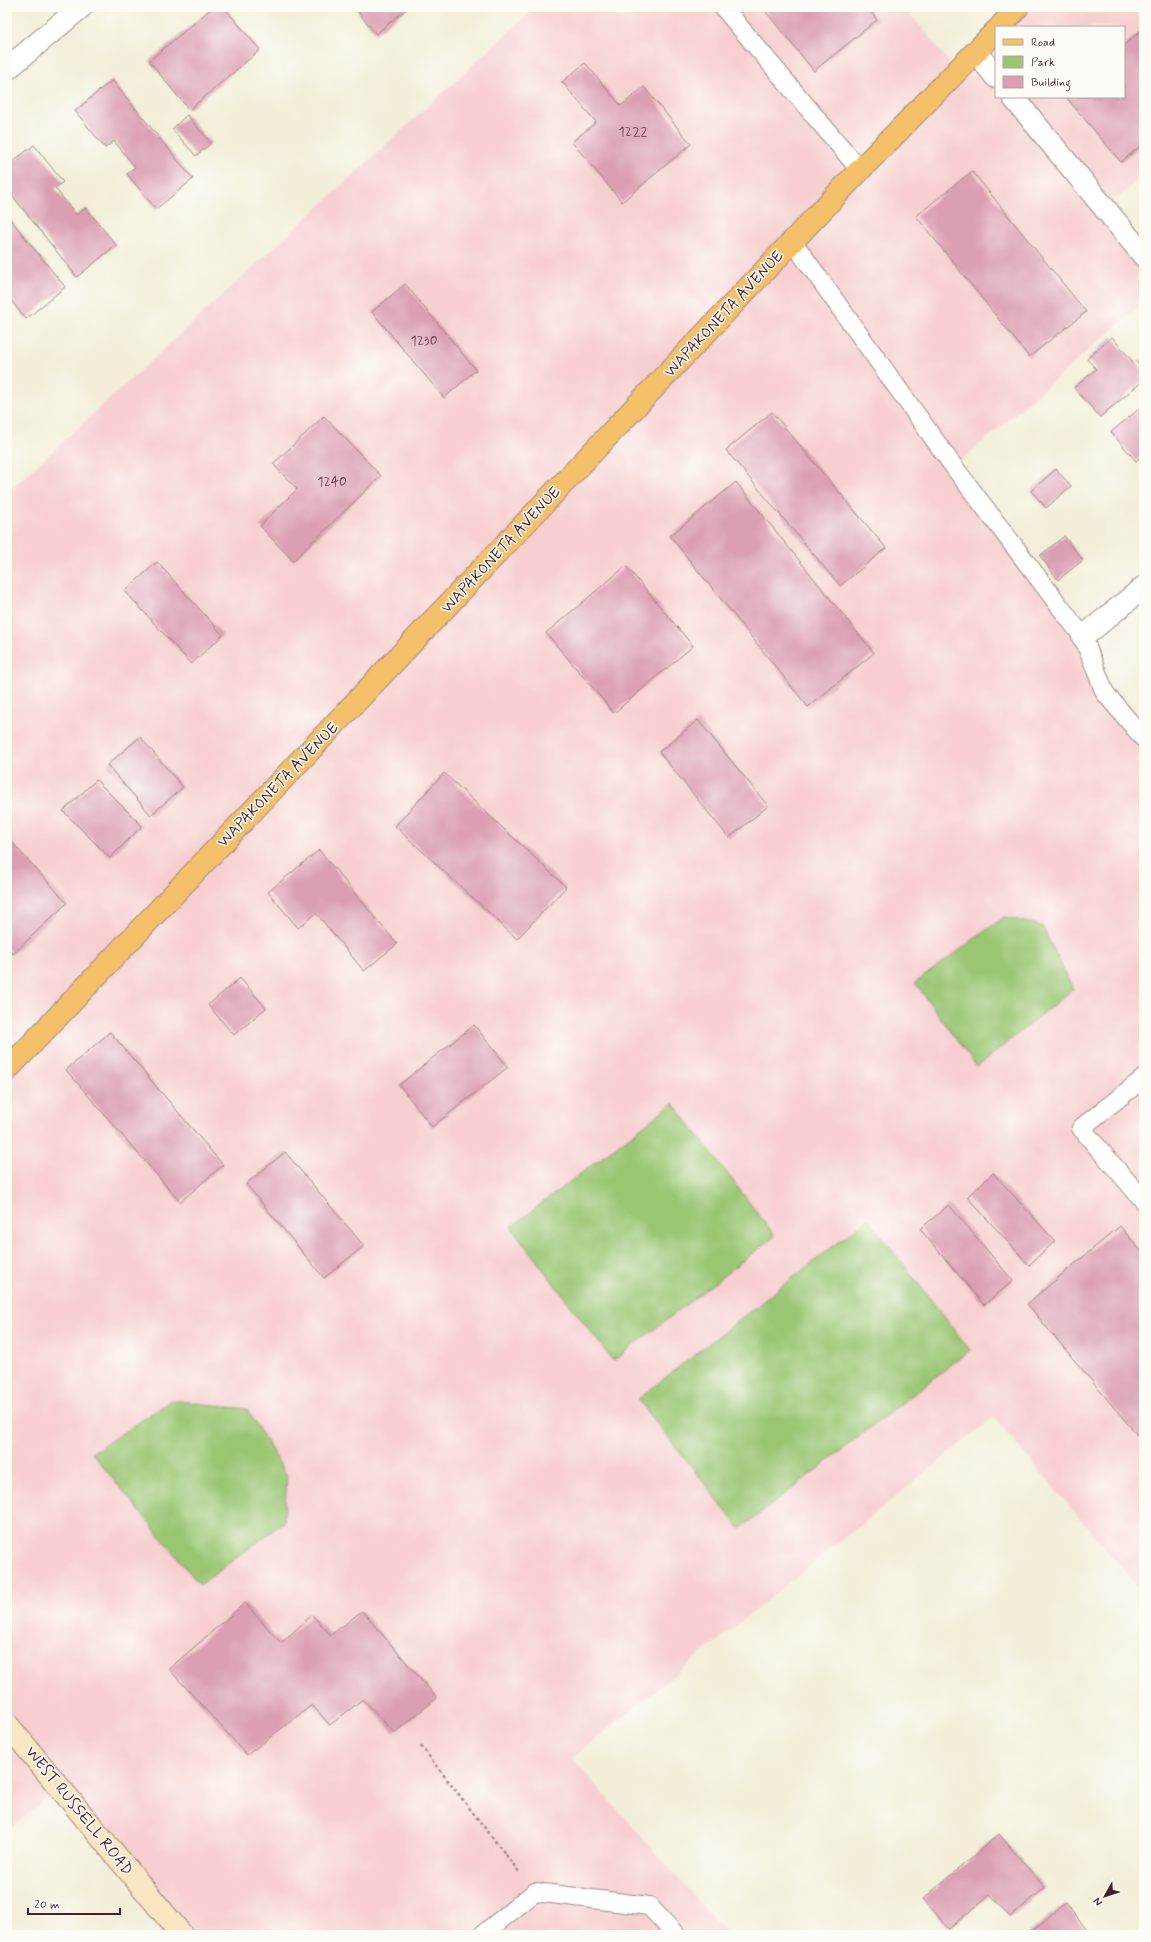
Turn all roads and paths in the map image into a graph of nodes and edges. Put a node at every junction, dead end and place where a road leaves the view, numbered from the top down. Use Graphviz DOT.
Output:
graph roads {
  1 [pos="81,7"];
  2 [pos="723,7"];
  3 [pos="1018,7"];
  4 [pos="1001,26"];
  5 [pos="995,32"];
  6 [pos="976,52"];
  7 [pos="7,69"];
  8 [pos="995,76"];
  9 [pos="1014,98"];
  10 [pos="860,170"];
  11 [pos="793,242"];
  12 [pos="1144,256"];
  13 [pos="1144,587"];
  14 [pos="1083,638"];
  15 [pos="1144,739"];
  16 [pos="7,1070"];
  17 [pos="1144,1078"];
  18 [pos="1144,1201"];
  19 [pos="7,1724"];
  20 [pos="421,1746"];
  21 [pos="535,1892"];
  22 [pos="182,1935"];
  23 [pos="482,1935"];
  24 [pos="676,1935"];
  1 -- 7 [label="street"];
  2 -- 10 [label="lane"];
  3 -- 4 [label="main road"];
  5 -- 6 [label="main road, WAPAKONETA AVENUE"];
  6 -- 8 [label="street"];
  6 -- 10 [label="main road, WAPAKONETA AVENUE"];
  9 -- 12 [label="street"];
  10 -- 11 [label="main road, WAPAKONETA AVENUE"];
  11 -- 14 [label="lane"];
  11 -- 16 [label="main road, WAPAKONETA AVENUE"];
  13 -- 14 [label="street"];
  14 -- 15 [label="lane"];
  17 -- 18 [label="lane"];
  19 -- 22 [label="main road, WEST RUSSELL ROAD"];
  20 -- 21 [label="path"];
  21 -- 23 [label="lane"];
  21 -- 24 [label="lane"];
}
